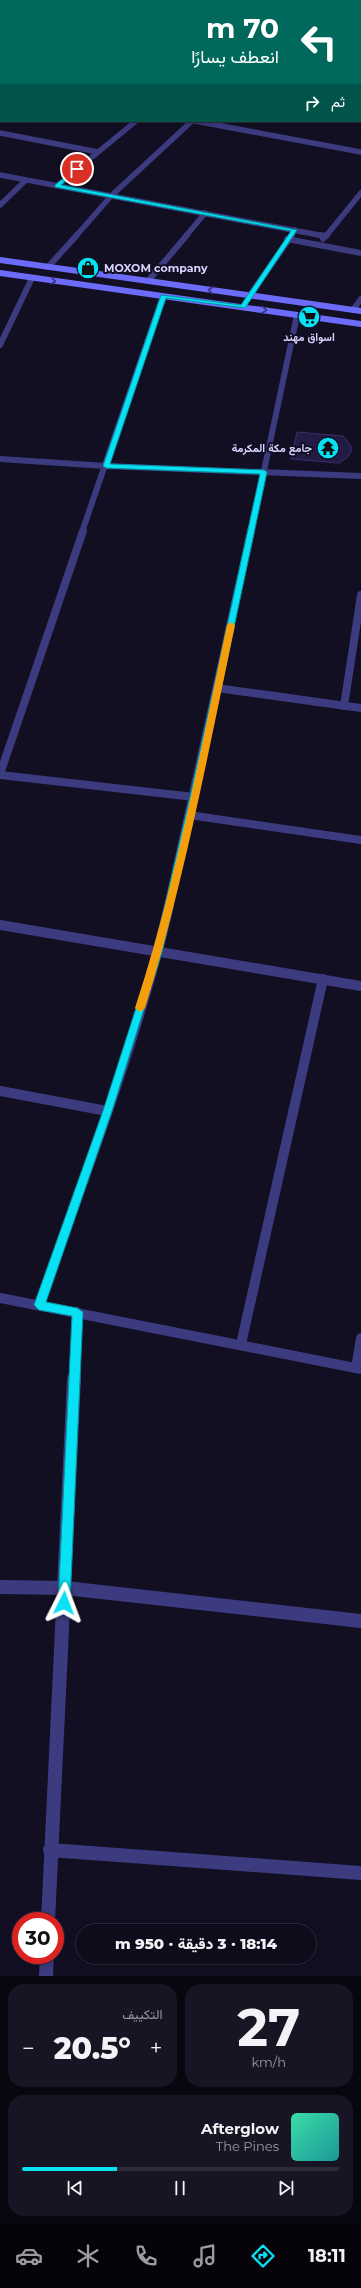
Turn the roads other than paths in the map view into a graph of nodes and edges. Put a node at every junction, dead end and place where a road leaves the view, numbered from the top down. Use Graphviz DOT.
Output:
graph roads {
  1 [pos="135,122"];
  2 [pos="191,122"];
  3 [pos="200,122"];
  4 [pos="0,133"];
  5 [pos="98,152"];
  6 [pos="361,152"];
  7 [pos="0,175"];
  8 [pos="26,180"];
  9 [pos="57,186"];
  10 [pos="361,193"];
  11 [pos="111,196"];
  12 [pos="0,205"];
  13 [pos="351,205"];
  14 [pos="361,207"];
  15 [pos="205,213"];
  16 [pos="295,230"];
  17 [pos="326,236"];
  18 [pos="288,239"];
  19 [pos="318,245"];
  20 [pos="361,254"];
  21 [pos="0,260"];
  22 [pos="48,267"];
  23 [pos="0,273"];
  24 [pos="32,278"];
  25 [pos="148,281"];
  26 [pos="164,296"];
  27 [pos="250,296"];
  28 [pos="361,299"];
  29 [pos="242,307"];
  30 [pos="353,310"];
  31 [pos="361,311"];
  32 [pos="297,315"];
  33 [pos="361,324"];
  34 [pos="0,345"];
  35 [pos="0,459"];
  36 [pos="106,466"];
  37 [pos="264,472"];
  38 [pos="361,476"];
  39 [pos="361,595"];
  40 [pos="217,688"];
  41 [pos="344,706"];
  42 [pos="361,708"];
  43 [pos="0,775"];
  44 [pos="194,797"];
  45 [pos="189,815"];
  46 [pos="361,840"];
  47 [pos="0,925"];
  48 [pos="158,952"];
  49 [pos="323,979"];
  50 [pos="361,986"];
  51 [pos="0,1092"];
  52 [pos="107,1111"];
  53 [pos="0,1298"];
  54 [pos="39,1305"];
  55 [pos="77,1312"];
  56 [pos="361,1338"];
  57 [pos="241,1344"];
  58 [pos="358,1368"];
  59 [pos="0,1587"];
  60 [pos="65,1588"];
  61 [pos="361,1621"];
  62 [pos="50,1850"];
  63 [pos="361,1873"];
  64 [pos="48,1912"];
  65 [pos="47,1964"];
  66 [pos="46,1976"];
  1 -- 5 [label="street"];
  2 -- 11 [label="street"];
  3 -- 6 [label="street"];
  4 -- 5 [label="street"];
  5 -- 9 [label="street"];
  7 -- 8 [label="street"];
  8 -- 9 [label="street"];
  8 -- 12 [label="street"];
  9 -- 11 [label="street"];
  10 -- 13 [label="street"];
  11 -- 15 [label="street"];
  11 -- 22 [label="street"];
  13 -- 14 [label="street"];
  13 -- 17 [label="street"];
  15 -- 16 [label="street"];
  15 -- 25 [label="street"];
  16 -- 17 [label="street"];
  16 -- 18 [label="street"];
  17 -- 19 [label="street"];
  18 -- 19 [label="street"];
  18 -- 27 [label="street"];
  19 -- 20 [label="street"];
  21 -- 22 [label="main road"];
  22 -- 25 [label="main road"];
  23 -- 24 [label="main road"];
  24 -- 26 [label="main road, one-way"];
  24 -- 34 [label="street"];
  27 -- 25 [label="main road, one-way"];
  26 -- 29 [label="main road"];
  26 -- 36 [label="street"];
  27 -- 29 [label="main road"];
  27 -- 30 [label="main road"];
  28 -- 30 [label="street"];
  29 -- 32 [label="main road, one-way"];
  30 -- 31 [label="main road"];
  32 -- 33 [label="main road"];
  32 -- 37 [label="street"];
  35 -- 36 [label="street"];
  36 -- 37 [label="street"];
  36 -- 43 [label="street"];
  37 -- 38 [label="street"];
  37 -- 40 [label="street"];
  39 -- 41 [label="street"];
  40 -- 41 [label="street"];
  40 -- 44 [label="street"];
  41 -- 42 [label="street"];
  43 -- 44 [label="street"];
  44 -- 45 [label="street"];
  45 -- 46 [label="street"];
  45 -- 48 [label="street"];
  47 -- 48 [label="street"];
  48 -- 49 [label="street"];
  48 -- 52 [label="street"];
  49 -- 50 [label="street"];
  49 -- 57 [label="street"];
  51 -- 52 [label="street"];
  52 -- 54 [label="street"];
  53 -- 54 [label="street"];
  54 -- 55 [label="street"];
  55 -- 57 [label="street"];
  55 -- 60 [label="street"];
  56 -- 58 [label="street"];
  57 -- 58 [label="street"];
  59 -- 60 [label="street"];
  60 -- 61 [label="street"];
  60 -- 62 [label="street"];
  62 -- 63 [label="street"];
  62 -- 64 [label="street"];
  65 -- 66 [label="street"];
}
